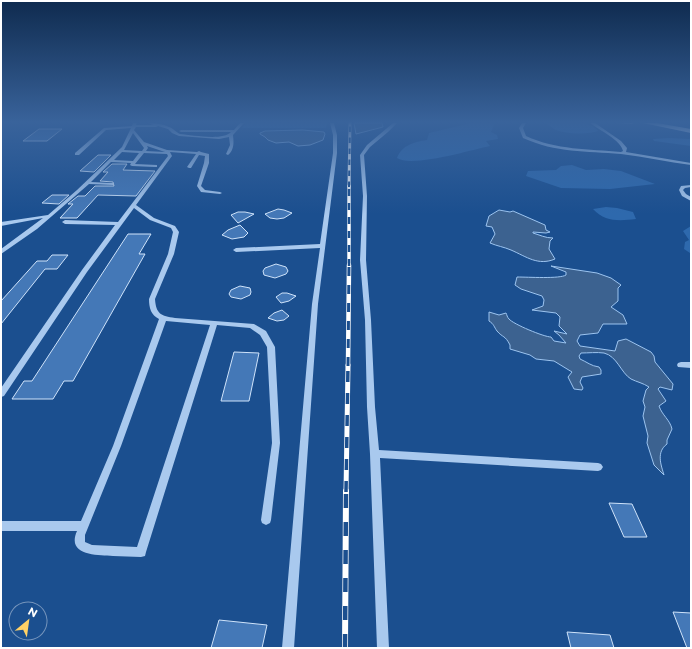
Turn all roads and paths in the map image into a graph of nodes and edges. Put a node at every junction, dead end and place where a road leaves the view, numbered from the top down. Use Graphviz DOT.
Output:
graph roads {
  1 [pos="118,153"];
  2 [pos="141,153"];
  3 [pos="169,153"];
  4 [pos="198,153"];
  5 [pos="203,153"];
  6 [pos="335,153"];
  7 [pos="363,153"];
  8 [pos="624,153"];
  9 [pos="110,161"];
  10 [pos="133,162"];
  11 [pos="691,164"];
  12 [pos="155,166"];
  13 [pos="190,167"];
  14 [pos="87,183"];
  15 [pos="111,184"];
  16 [pos="691,186"];
  17 [pos="220,193"];
  18 [pos="691,199"];
  19 [pos="134,206"];
  20 [pos="49,216"];
  21 [pos="65,222"];
  22 [pos="1,224"];
  23 [pos="119,224"];
  24 [pos="322,246"];
  25 [pos="236,250"];
  26 [pos="1,252"];
  27 [pos="163,318"];
  28 [pos="214,323"];
  29 [pos="681,365"];
  30 [pos="691,365"];
  31 [pos="1,394"];
  32 [pos="375,454"];
  33 [pos="598,467"];
  34 [pos="266,520"];
  35 [pos="1,526"];
  36 [pos="84,526"];
  37 [pos="288,648"];
  38 [pos="383,648"];
  1 -- 9 [label="street"];
  2 -- 10 [label="street"];
  3 -- 19 [label="street"];
  4 -- 13 [label="street"];
  5 -- 17 [label="street"];
  6 -- 24 [label="street"];
  7 -- 32 [label="street"];
  8 -- 11 [label="street"];
  9 -- 10 [label="street"];
  9 -- 14 [label="street"];
  10 -- 12 [label="street"];
  14 -- 15 [label="street"];
  14 -- 20 [label="street"];
  16 -- 18 [label="street"];
  19 -- 23 [label="street"];
  19 -- 27 [label="street"];
  20 -- 22 [label="street"];
  20 -- 26 [label="street"];
  21 -- 23 [label="street"];
  23 -- 31 [label="street"];
  24 -- 25 [label="street"];
  24 -- 37 [label="street"];
  27 -- 28 [label="street"];
  27 -- 36 [label="street"];
  28 -- 34 [label="street"];
  28 -- 36 [label="street"];
  29 -- 30 [label="street"];
  32 -- 33 [label="street"];
  32 -- 38 [label="street"];
  35 -- 36 [label="street"];
}
